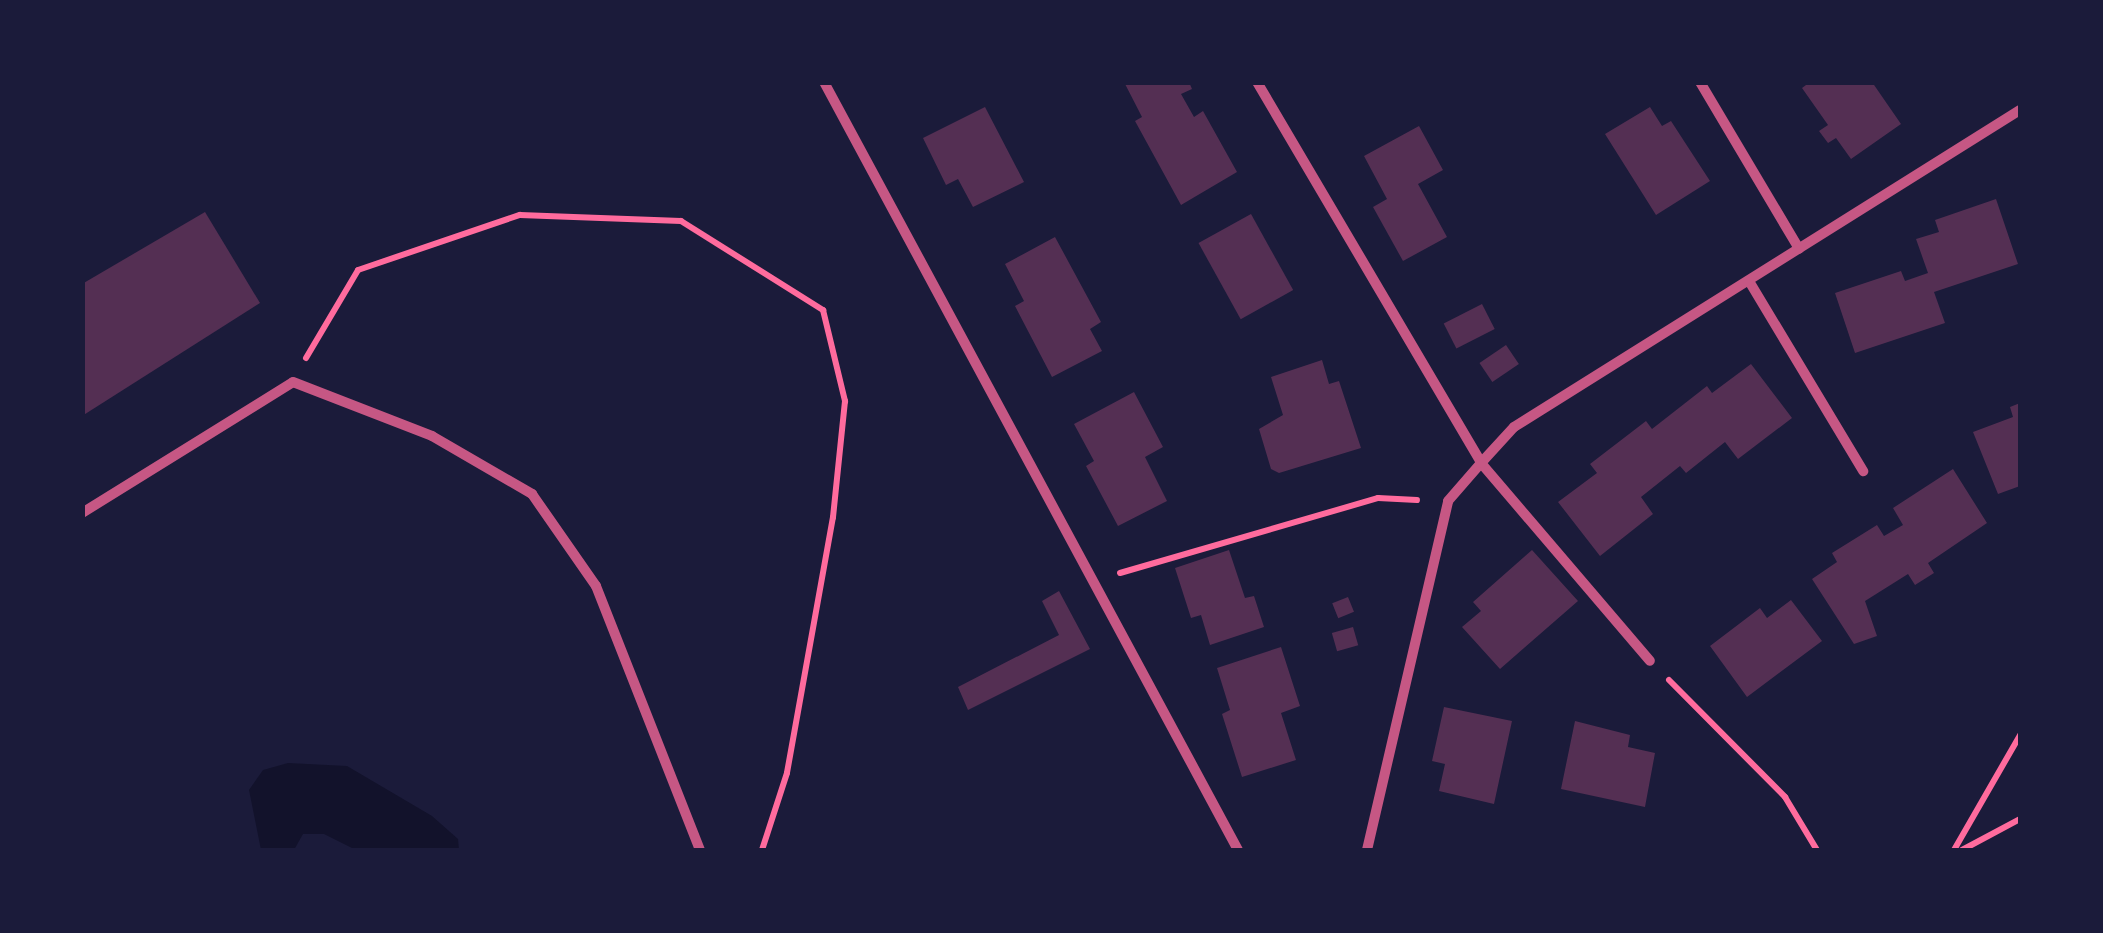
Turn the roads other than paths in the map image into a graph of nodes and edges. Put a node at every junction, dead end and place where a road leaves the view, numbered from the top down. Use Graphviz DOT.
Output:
graph roads {
  1 [pos="824,82"];
  2 [pos="1257,82"];
  3 [pos="1700,82"];
  4 [pos="2020,110"];
  5 [pos="1799,250"];
  6 [pos="1750,281"];
  7 [pos="1481,464"];
  8 [pos="1863,471"];
  9 [pos="82,513"];
  10 [pos="1650,661"];
  11 [pos="700,850"];
  12 [pos="1238,850"];
  13 [pos="1366,850"];
  1 -- 12 [label="street"];
  2 -- 7 [label="street"];
  3 -- 5 [label="street"];
  4 -- 5 [label="street"];
  5 -- 6 [label="street"];
  6 -- 7 [label="street"];
  6 -- 8 [label="street"];
  7 -- 10 [label="street"];
  7 -- 13 [label="street"];
  9 -- 11 [label="street"];
}
